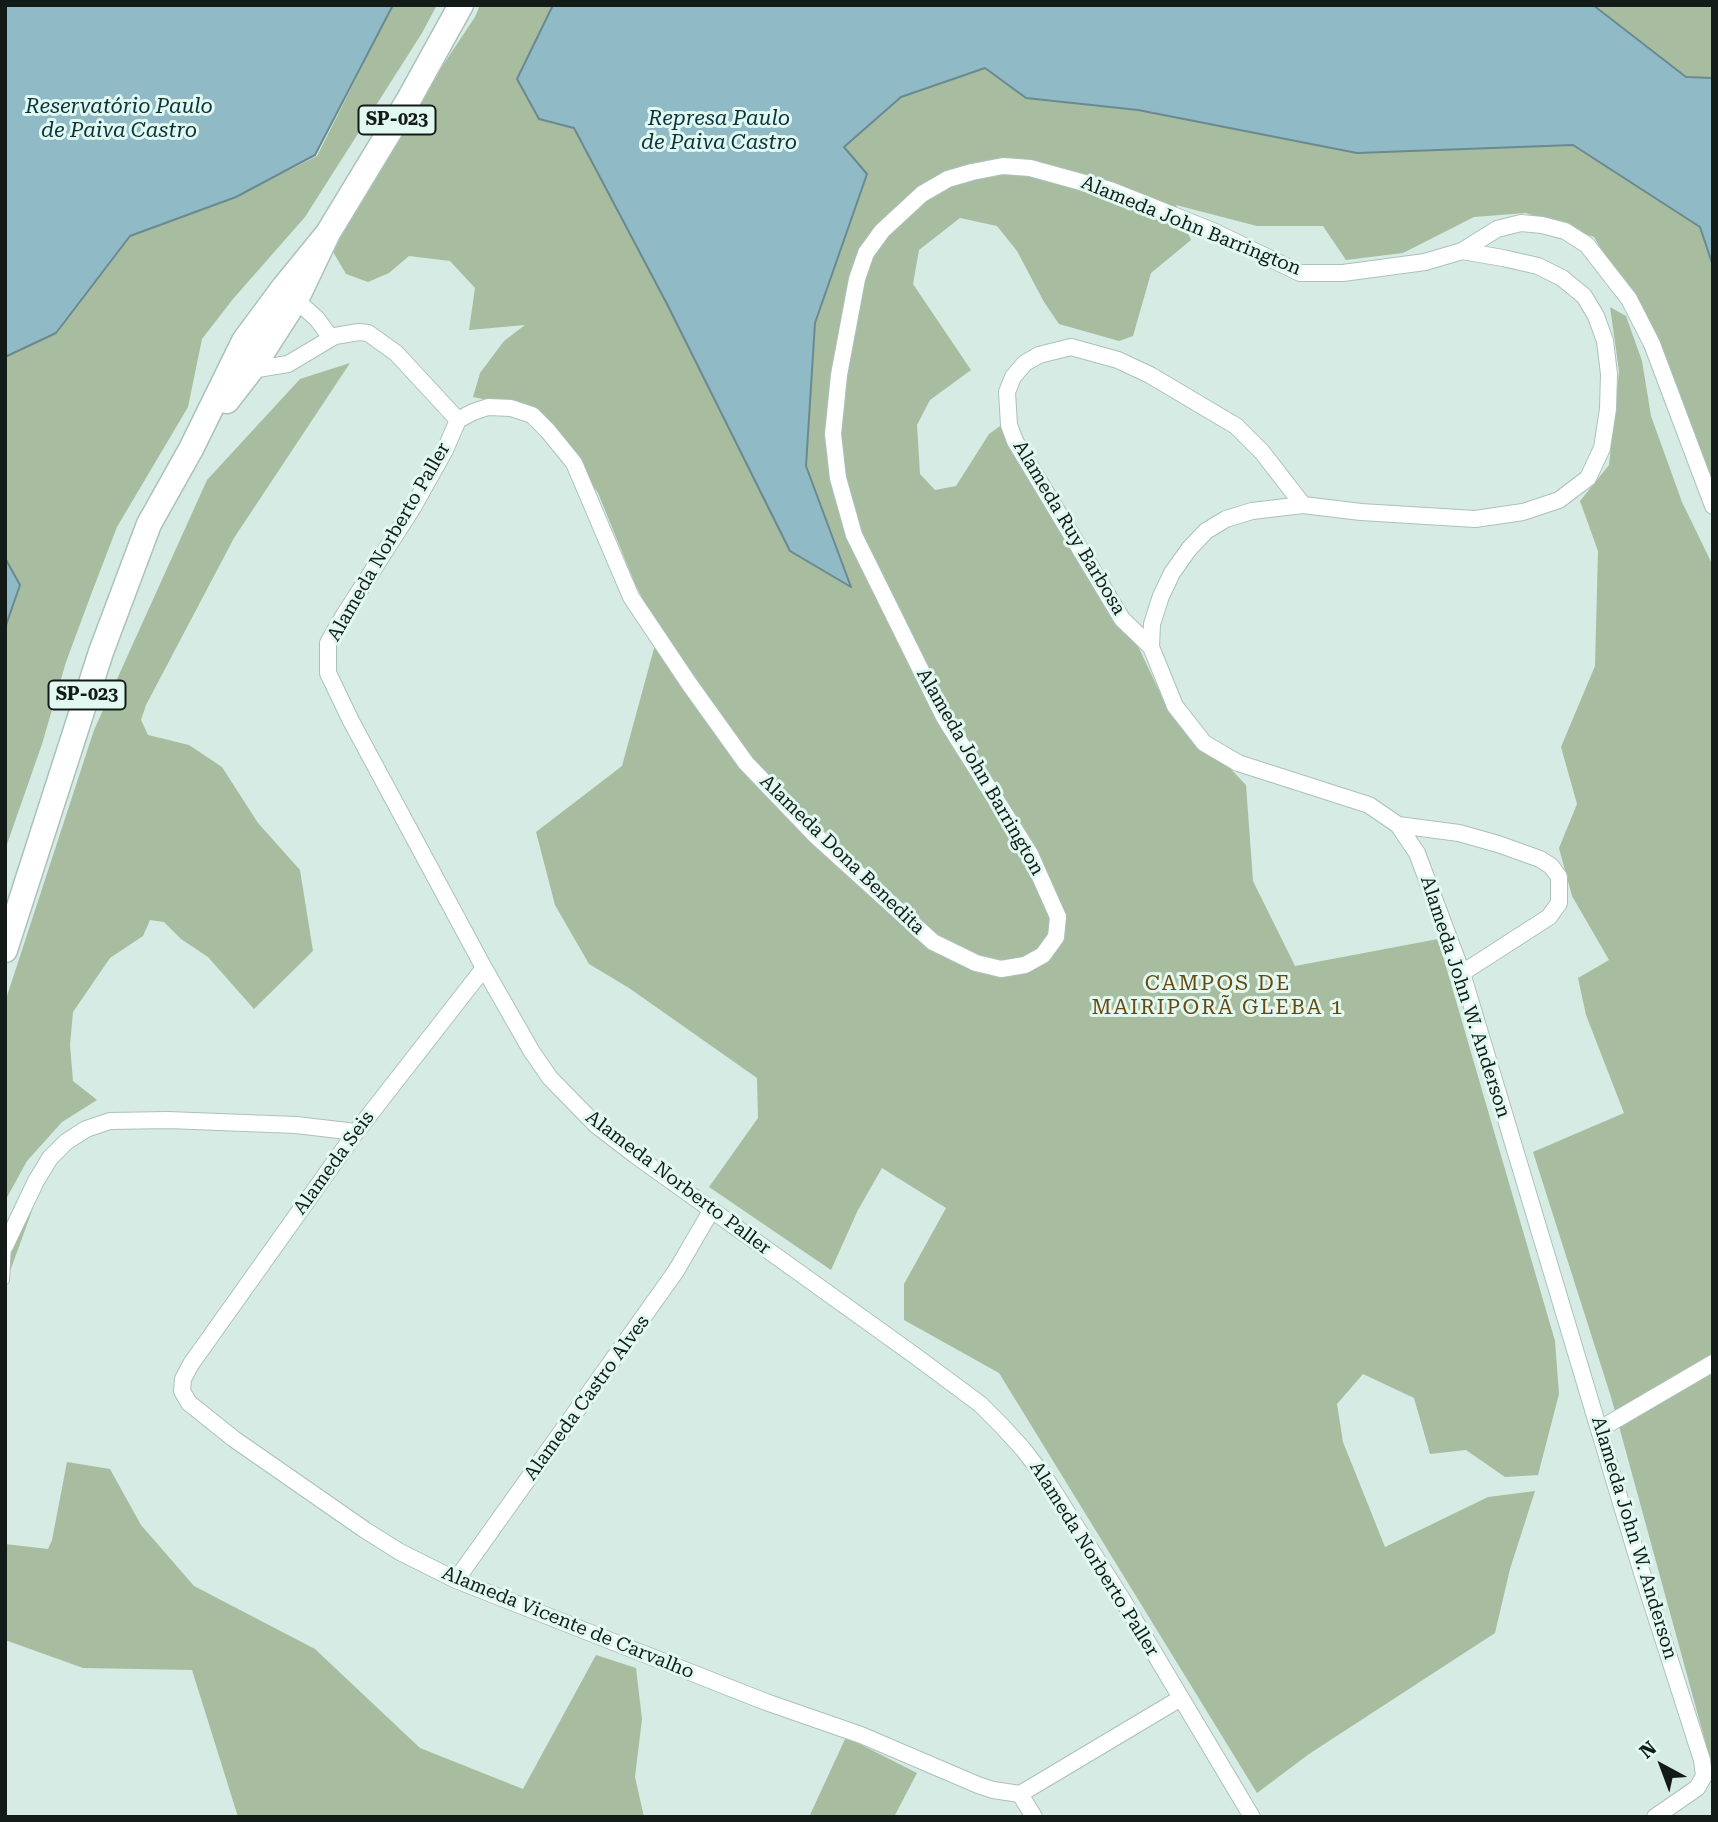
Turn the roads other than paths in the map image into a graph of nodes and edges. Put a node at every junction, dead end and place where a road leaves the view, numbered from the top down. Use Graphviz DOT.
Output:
graph roads {
  1 [pos="461,5"];
  2 [pos="328,233"];
  3 [pos="1462,251"];
  4 [pos="296,300"];
  5 [pos="331,338"];
  6 [pos="251,370"];
  7 [pos="457,420"];
  8 [pos="191,449"];
  9 [pos="1303,505"];
  10 [pos="1713,506"];
  11 [pos="1151,647"];
  12 [pos="1398,825"];
  13 [pos="5,950"];
  14 [pos="1043,955"];
  15 [pos="484,968"];
  16 [pos="1462,973"];
  17 [pos="356,1132"];
  18 [pos="712,1211"];
  19 [pos="6,1244"];
  20 [pos="5,1280"];
  21 [pos="1713,1363"];
  22 [pos="191,1364"];
  23 [pos="1600,1429"];
  24 [pos="456,1580"];
  25 [pos="1181,1698"];
  26 [pos="1020,1794"];
  27 [pos="1034,1817"];
  28 [pos="1252,1817"];
  29 [pos="1655,1817"];
  1 -- 2 [label="main road, SP-023"];
  2 -- 4 [label="main road, SP-023"];
  2 -- 8 [label="main road, SP-023"];
  3 -- 9 [label="street, Alameda John W. Anderson"];
  3 -- 10 [label="street, Alameda John Barrington"];
  3 -- 14 [label="street, Alameda John Barrington"];
  4 -- 5 [label="street"];
  4 -- 6 [label="main road, SP-023"];
  5 -- 6 [label="street, Alameda Norberto Paller"];
  5 -- 7 [label="street, Alameda Norberto Paller"];
  6 -- 8 [label="main road, SP-023"];
  7 -- 14 [label="street, Alameda Dona Benedita"];
  7 -- 15 [label="street, Alameda Norberto Paller"];
  8 -- 13 [label="main road, SP-023"];
  9 -- 11 [label="street, Alameda John W. Anderson"];
  9 -- 11 [label="street, Alameda Ruy Barbosa"];
  11 -- 12 [label="street, Alameda John W. Anderson"];
  12 -- 16 [label="street, Alameda John W. Anderson"];
  12 -- 16 [label="street"];
  15 -- 17 [label="street, Alameda Seis"];
  15 -- 18 [label="street, Alameda Norberto Paller"];
  16 -- 23 [label="street, Alameda John W. Anderson"];
  17 -- 19 [label="street"];
  17 -- 22 [label="street, Alameda Seis"];
  18 -- 24 [label="street, Alameda Castro Alves"];
  18 -- 25 [label="street, Alameda Norberto Paller"];
  19 -- 20 [label="lane"];
  21 -- 23 [label="street"];
  22 -- 24 [label="street, Alameda Vicente de Carvalho"];
  23 -- 29 [label="street, Alameda John W. Anderson"];
  24 -- 26 [label="street, Alameda Vicente de Carvalho"];
  25 -- 26 [label="street"];
  25 -- 28 [label="street, Alameda Norberto Paller"];
  26 -- 27 [label="street"];
}
